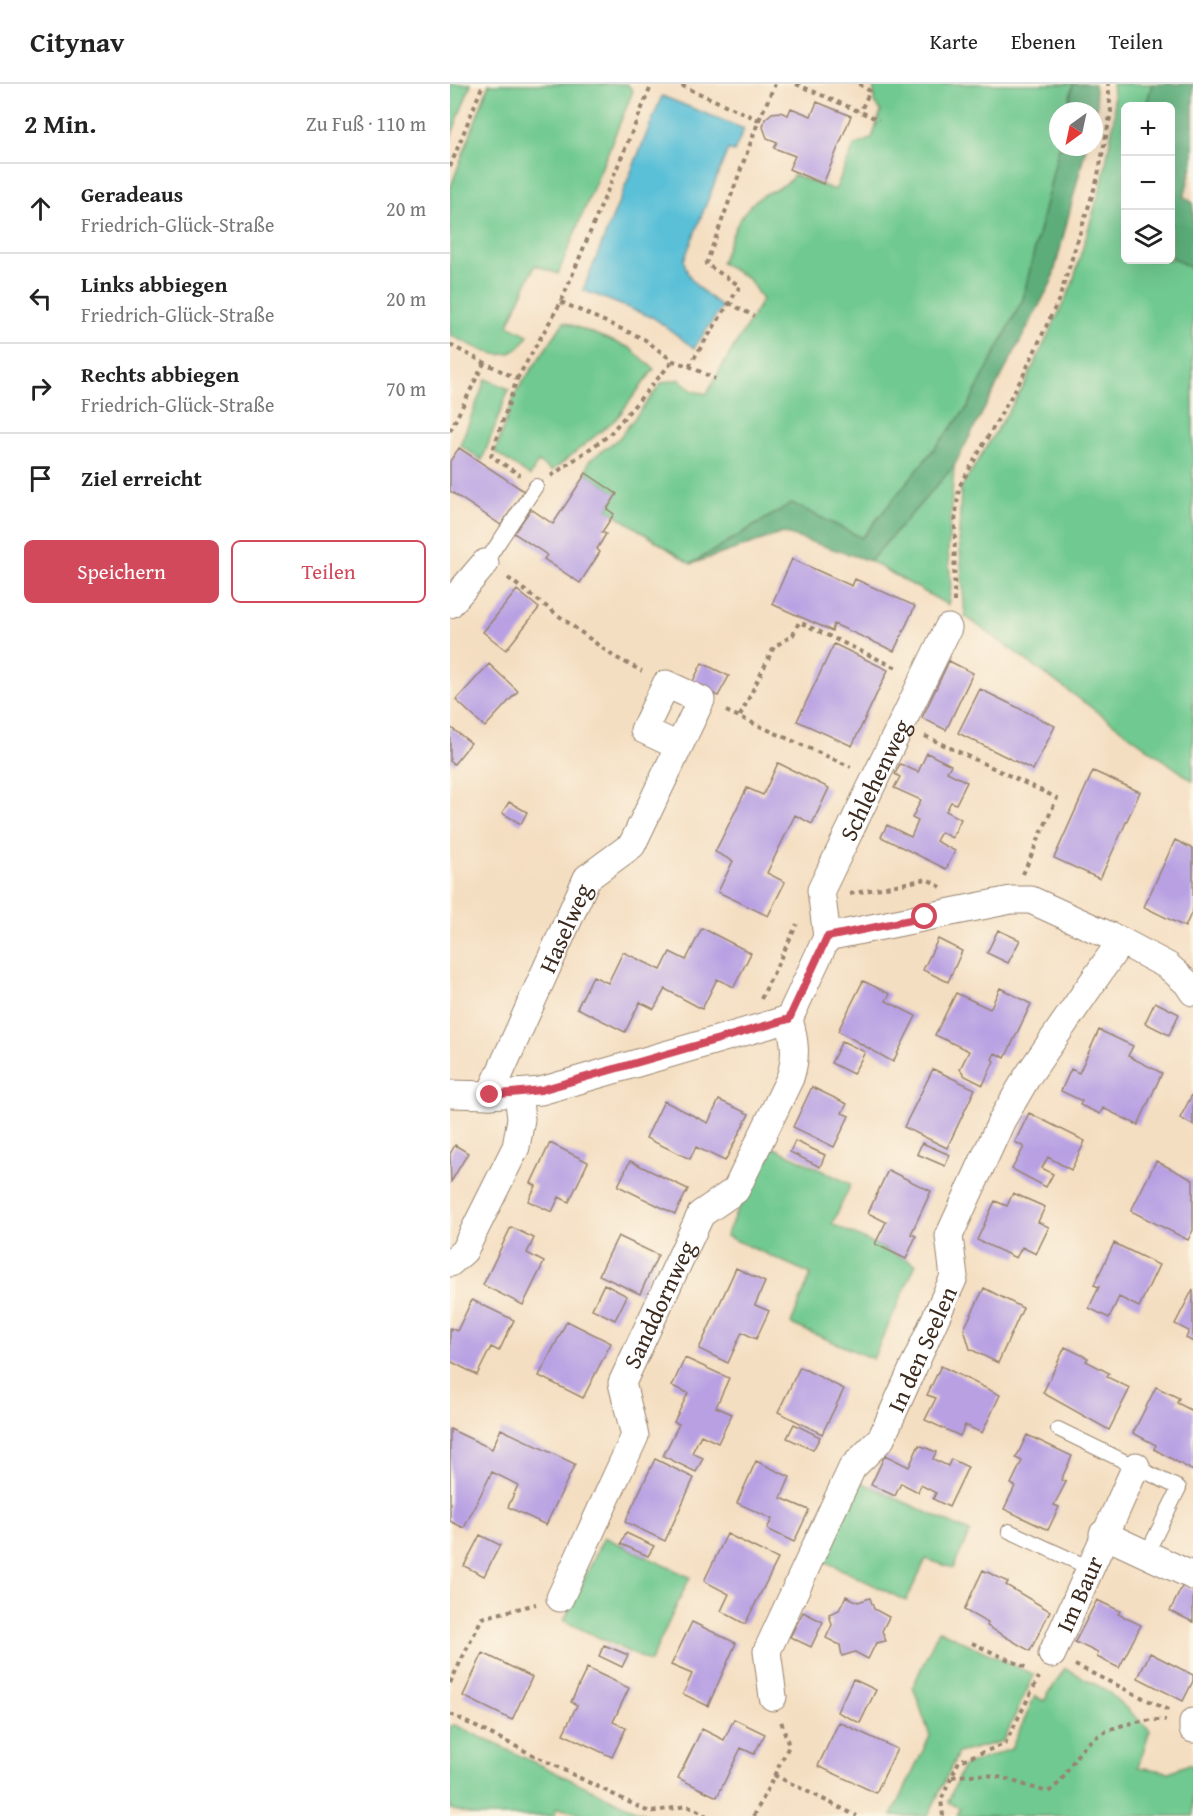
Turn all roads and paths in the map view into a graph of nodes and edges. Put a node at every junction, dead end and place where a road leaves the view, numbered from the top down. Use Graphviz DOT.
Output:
graph roads {
  1 [pos="483,84"];
  2 [pos="652,84"];
  3 [pos="678,84"];
  4 [pos="775,84"];
  5 [pos="796,84"];
  6 [pos="859,84"];
  7 [pos="1108,84"];
  8 [pos="860,112"];
  9 [pos="759,120"];
  10 [pos="879,120"];
  11 [pos="450,167"];
  12 [pos="561,302"];
  13 [pos="729,303"];
  14 [pos="754,316"];
  15 [pos="450,345"];
  16 [pos="673,361"];
  17 [pos="484,363"];
  18 [pos="689,366"];
  19 [pos="517,379"];
  20 [pos="715,379"];
  21 [pos="450,431"];
  22 [pos="536,486"];
  23 [pos="485,562"];
  24 [pos="525,588"];
  25 [pos="450,604"];
  26 [pos="948,628"];
  27 [pos="886,663"];
  28 [pos="666,684"];
  29 [pos="902,725"];
  30 [pos="678,746"];
  31 [pos="852,768"];
  32 [pos="822,899"];
  33 [pos="1011,900"];
  34 [pos="827,937"];
  35 [pos="1121,942"];
  36 [pos="1193,992"];
  37 [pos="789,1019"];
  38 [pos="746,1031"];
  39 [pos="450,1094"];
  40 [pos="518,1094"];
  41 [pos="490,1095"];
  42 [pos="450,1263"];
  43 [pos="1058,1429"];
  44 [pos="1136,1466"];
  45 [pos="1009,1531"];
  46 [pos="1103,1534"];
  47 [pos="1152,1543"];
  48 [pos="1092,1569"];
  49 [pos="1193,1576"];
  50 [pos="560,1598"];
  51 [pos="972,1643"];
  52 [pos="1046,1664"];
  53 [pos="1084,1670"];
  54 [pos="450,1683"];
  55 [pos="773,1697"];
  56 [pos="1028,1698"];
  57 [pos="450,1714"];
  58 [pos="1160,1720"];
  59 [pos="1193,1722"];
  60 [pos="1193,1729"];
  61 [pos="774,1775"];
  62 [pos="952,1777"];
  63 [pos="706,1816"];
  64 [pos="754,1816"];
  65 [pos="857,1816"];
  66 [pos="943,1816"];
  1 -- 11 [label="path"];
  2 -- 12 [label="path"];
  3 -- 9 [label="path"];
  4 -- 9 [label="path"];
  5 -- 8 [label="path"];
  6 -- 8 [label="path"];
  7 -- 26 [label="path"];
  8 -- 10 [label="path"];
  9 -- 13 [label="path"];
  12 -- 16 [label="path"];
  12 -- 19 [label="path"];
  13 -- 14 [label="path"];
  13 -- 18 [label="path"];
  15 -- 17 [label="path"];
  16 -- 18 [label="path"];
  16 -- 22 [label="path"];
  17 -- 19 [label="path"];
  17 -- 21 [label="path"];
  18 -- 20 [label="path"];
  19 -- 22 [label="path"];
  22 -- 23 [label="lane"];
  23 -- 25 [label="street"];
  24 -- 28 [label="path"];
  26 -- 29 [label="street, Schlehenweg"];
  27 -- 31 [label="path"];
  28 -- 30 [label="street"];
  28 -- 30 [label="street, Haselweg"];
  29 -- 32 [label="street, Schlehenweg"];
  29 -- 33 [label="path"];
  30 -- 41 [label="street, Haselweg"];
  32 -- 34 [label="street, Schlehenweg"];
  32 -- 38 [label="path"];
  33 -- 34 [label="street"];
  33 -- 35 [label="street"];
  34 -- 37 [label="street"];
  35 -- 36 [label="street"];
  35 -- 55 [label="street, In den Seelen"];
  37 -- 38 [label="street"];
  37 -- 50 [label="street, Sanddornweg"];
  38 -- 40 [label="street"];
  39 -- 41 [label="street"];
  40 -- 41 [label="street"];
  40 -- 42 [label="street"];
  43 -- 44 [label="lane"];
  44 -- 46 [label="street, Im Baur"];
  44 -- 47 [label="lane"];
  45 -- 48 [label="lane"];
  46 -- 48 [label="street, Im Baur"];
  46 -- 49 [label="street, Im Baur"];
  48 -- 52 [label="street, Im Baur"];
  50 -- 54 [label="path"];
  51 -- 52 [label="path"];
  53 -- 59 [label="path"];
  55 -- 61 [label="path"];
  56 -- 62 [label="path"];
  57 -- 63 [label="path"];
  58 -- 62 [label="path"];
  59 -- 60 [label="street"];
  61 -- 64 [label="path"];
  61 -- 65 [label="path"];
  62 -- 66 [label="path"];
}
